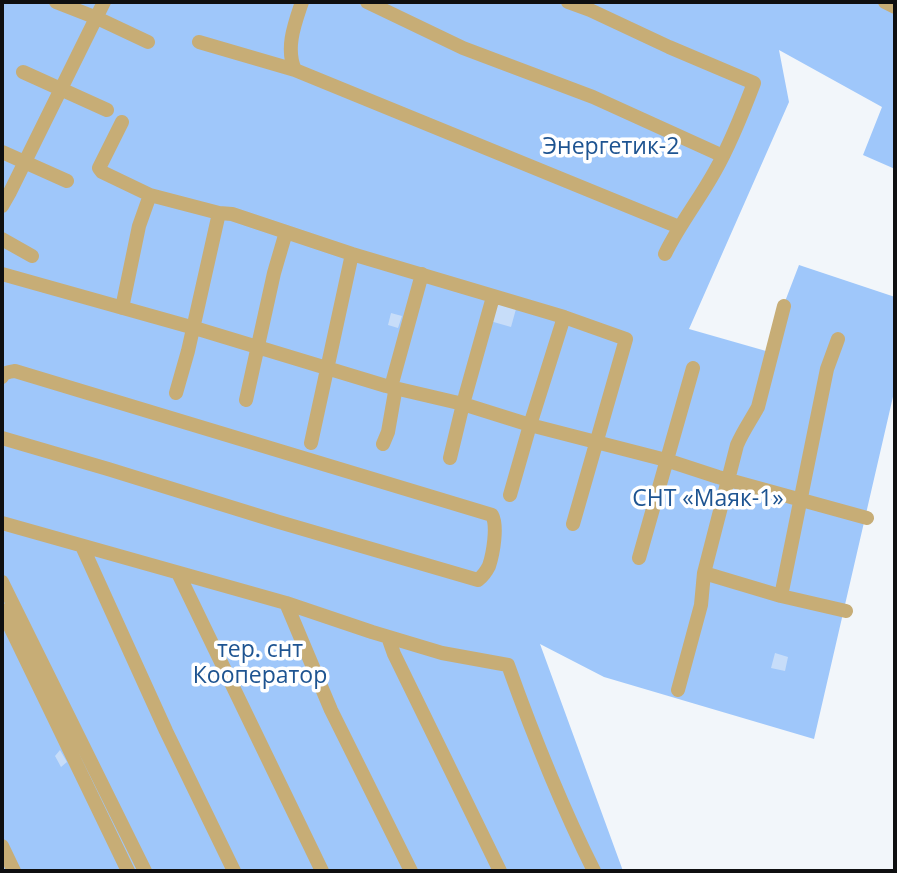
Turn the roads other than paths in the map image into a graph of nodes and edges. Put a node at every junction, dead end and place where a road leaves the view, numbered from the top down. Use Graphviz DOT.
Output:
graph roads {
  1 [pos="56,2"];
  2 [pos="104,2"];
  3 [pos="302,2"];
  4 [pos="367,2"];
  5 [pos="568,2"];
  6 [pos="885,2"];
  7 [pos="895,6"];
  8 [pos="97,18"];
  9 [pos="148,42"];
  10 [pos="199,42"];
  11 [pos="295,69"];
  12 [pos="23,72"];
  13 [pos="61,90"];
  14 [pos="107,110"];
  15 [pos="122,122"];
  16 [pos="2,152"];
  17 [pos="723,156"];
  18 [pos="25,163"];
  19 [pos="67,181"];
  20 [pos="150,195"];
  21 [pos="2,206"];
  22 [pos="219,213"];
  23 [pos="679,227"];
  24 [pos="286,232"];
  25 [pos="2,239"];
  26 [pos="352,254"];
  27 [pos="665,254"];
  28 [pos="32,256"];
  29 [pos="2,274"];
  30 [pos="422,274"];
  31 [pos="493,297"];
  32 [pos="784,306"];
  33 [pos="122,308"];
  34 [pos="564,317"];
  35 [pos="192,327"];
  36 [pos="838,339"];
  37 [pos="257,347"];
  38 [pos="327,367"];
  39 [pos="693,368"];
  40 [pos="2,377"];
  41 [pos="391,387"];
  42 [pos="176,393"];
  43 [pos="246,400"];
  44 [pos="463,404"];
  45 [pos="530,425"];
  46 [pos="2,438"];
  47 [pos="596,441"];
  48 [pos="311,443"];
  49 [pos="383,444"];
  50 [pos="450,458"];
  51 [pos="666,460"];
  52 [pos="729,480"];
  53 [pos="510,495"];
  54 [pos="801,500"];
  55 [pos="867,518"];
  56 [pos="2,523"];
  57 [pos="573,524"];
  58 [pos="82,546"];
  59 [pos="639,558"];
  60 [pos="178,573"];
  61 [pos="704,573"];
  62 [pos="2,582"];
  63 [pos="781,596"];
  64 [pos="286,603"];
  65 [pos="2,610"];
  66 [pos="846,611"];
  67 [pos="388,637"];
  68 [pos="678,690"];
  69 [pos="2,846"];
  70 [pos="14,871"];
  71 [pos="128,871"];
  72 [pos="145,871"];
  73 [pos="234,871"];
  74 [pos="322,871"];
  75 [pos="411,871"];
  76 [pos="500,871"];
  77 [pos="594,871"];
  1 -- 8 [label="lane"];
  2 -- 8 [label="lane"];
  3 -- 11 [label="lane"];
  4 -- 17 [label="lane"];
  5 -- 17 [label="lane"];
  6 -- 7 [label="lane"];
  8 -- 9 [label="lane"];
  8 -- 13 [label="lane"];
  10 -- 11 [label="lane"];
  11 -- 23 [label="lane"];
  12 -- 13 [label="lane"];
  13 -- 14 [label="lane"];
  13 -- 18 [label="lane"];
  15 -- 20 [label="lane"];
  16 -- 18 [label="lane"];
  17 -- 23 [label="lane"];
  18 -- 19 [label="lane"];
  18 -- 21 [label="lane"];
  20 -- 22 [label="lane"];
  20 -- 33 [label="lane"];
  22 -- 24 [label="lane"];
  22 -- 35 [label="lane"];
  23 -- 27 [label="lane"];
  24 -- 26 [label="lane"];
  24 -- 37 [label="lane"];
  25 -- 28 [label="lane"];
  26 -- 30 [label="lane"];
  26 -- 38 [label="lane"];
  29 -- 33 [label="lane"];
  30 -- 31 [label="lane"];
  30 -- 41 [label="lane"];
  31 -- 34 [label="lane"];
  31 -- 44 [label="lane"];
  32 -- 52 [label="lane"];
  33 -- 35 [label="lane"];
  34 -- 45 [label="lane"];
  34 -- 47 [label="lane"];
  35 -- 37 [label="lane"];
  35 -- 42 [label="lane"];
  36 -- 54 [label="lane"];
  37 -- 38 [label="lane"];
  37 -- 43 [label="lane"];
  38 -- 41 [label="lane"];
  38 -- 48 [label="lane"];
  39 -- 51 [label="lane"];
  40 -- 46 [label="lane"];
  41 -- 44 [label="lane"];
  41 -- 49 [label="lane"];
  44 -- 45 [label="lane"];
  44 -- 50 [label="lane"];
  45 -- 47 [label="lane"];
  45 -- 53 [label="lane"];
  47 -- 51 [label="lane"];
  47 -- 57 [label="lane"];
  51 -- 52 [label="lane"];
  51 -- 59 [label="lane"];
  52 -- 54 [label="lane"];
  52 -- 61 [label="lane"];
  54 -- 55 [label="lane"];
  54 -- 63 [label="lane"];
  56 -- 58 [label="lane"];
  58 -- 60 [label="lane"];
  58 -- 73 [label="lane"];
  60 -- 64 [label="lane"];
  60 -- 74 [label="lane"];
  61 -- 63 [label="lane"];
  61 -- 68 [label="lane"];
  62 -- 72 [label="lane"];
  63 -- 66 [label="lane"];
  64 -- 67 [label="lane"];
  64 -- 75 [label="lane"];
  65 -- 71 [label="lane"];
  67 -- 76 [label="lane"];
  67 -- 77 [label="lane"];
  69 -- 70 [label="lane"];
}
